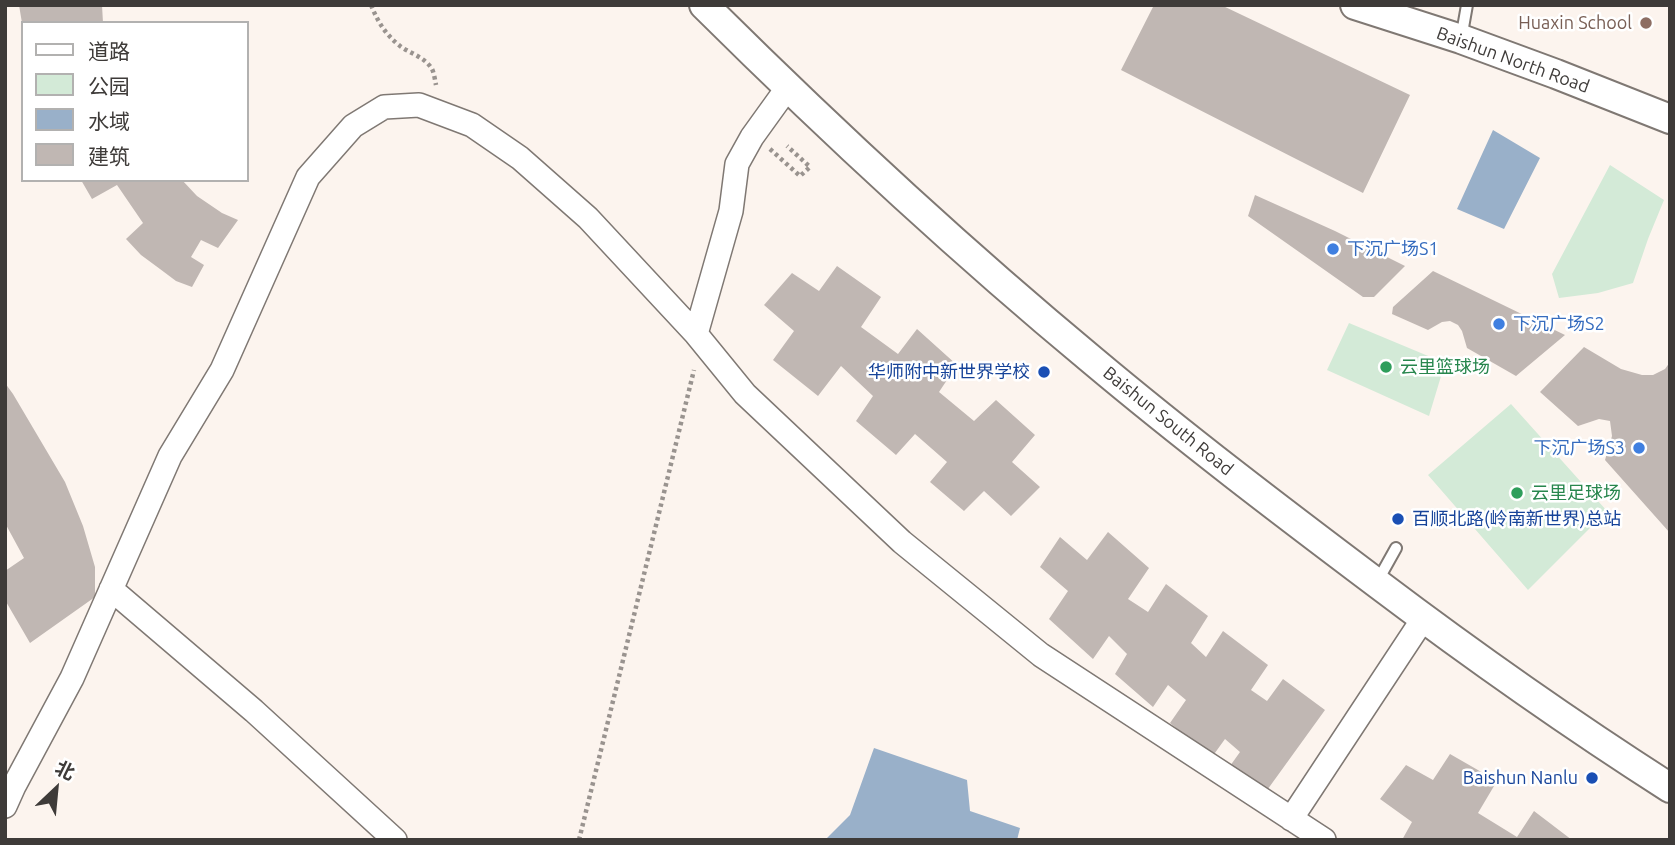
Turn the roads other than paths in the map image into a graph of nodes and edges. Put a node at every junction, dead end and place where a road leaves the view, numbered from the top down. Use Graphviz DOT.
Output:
graph roads {
  1 [pos="705,5"];
  2 [pos="1355,5"];
  3 [pos="1467,5"];
  4 [pos="1461,39"];
  5 [pos="788,87"];
  6 [pos="1670,119"];
  7 [pos="696,334"];
  8 [pos="1396,548"];
  9 [pos="1376,583"];
  10 [pos="111,589"];
  11 [pos="1423,619"];
  12 [pos="1670,788"];
  13 [pos="5,806"];
  14 [pos="1291,819"];
  15 [pos="396,840"];
  16 [pos="1324,840"];
  1 -- 5 [label="street, Baishun South Road"];
  2 -- 4 [label="street, Baishun North Road"];
  3 -- 4 [label="lane"];
  4 -- 6 [label="street, Baishun North Road"];
  5 -- 7 [label="street"];
  5 -- 9 [label="street, Baishun South Road"];
  7 -- 10 [label="street"];
  7 -- 14 [label="street"];
  8 -- 9 [label="lane"];
  9 -- 11 [label="street, Baishun South Road"];
  10 -- 13 [label="street"];
  10 -- 15 [label="street"];
  11 -- 12 [label="street, Baishun South Road"];
  11 -- 14 [label="street"];
  14 -- 16 [label="street"];
}
